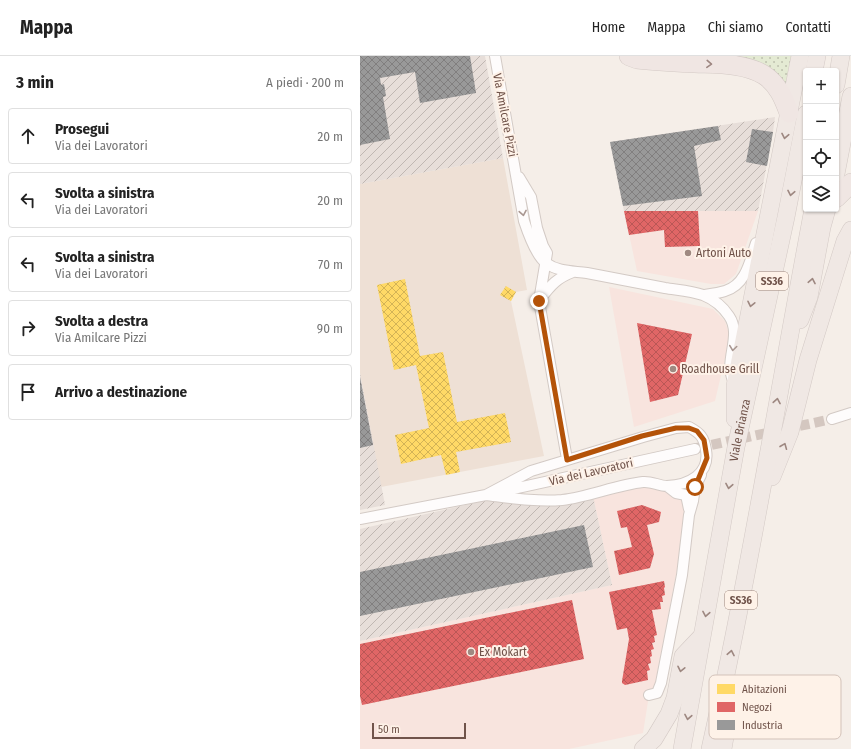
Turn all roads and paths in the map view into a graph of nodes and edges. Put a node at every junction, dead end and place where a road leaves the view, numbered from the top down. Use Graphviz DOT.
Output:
graph roads {
  1 [pos="495,56"];
  2 [pos="629,56"];
  3 [pos="800,56"];
  4 [pos="817,56"];
  5 [pos="841,56"];
  6 [pos="815,68"];
  7 [pos="839,68"];
  8 [pos="851,96"];
  9 [pos="798,113"];
  10 [pos="839,158"];
  11 [pos="851,183"];
  12 [pos="839,195"];
  13 [pos="812,212"];
  14 [pos="826,212"];
  15 [pos="768,217"];
  16 [pos="851,230"];
  17 [pos="546,258"];
  18 [pos="574,271"];
  19 [pos="704,295"];
  20 [pos="539,301"];
  21 [pos="785,358"];
  22 [pos="735,386"];
  23 [pos="851,413"];
  24 [pos="832,419"];
  25 [pos="736,447"];
  26 [pos="695,449"];
  27 [pos="567,460"];
  28 [pos="702,471"];
  29 [pos="667,486"];
  30 [pos="486,495"];
  31 [pos="759,508"];
  32 [pos="689,515"];
  33 [pos="360,519"];
  34 [pos="701,637"];
  35 [pos="726,675"];
  36 [pos="649,695"];
  37 [pos="712,739"];
  38 [pos="725,739"];
  39 [pos="643,749"];
  40 [pos="682,749"];
  41 [pos="710,749"];
  42 [pos="723,749"];
  1 -- 17 [label="street, Via Amilcare Pizzi"];
  2 -- 9 [label="highway, one-way"];
  3 -- 9 [label="highway"];
  4 -- 6 [label="highway"];
  5 -- 7 [label="highway"];
  8 -- 10 [label="highway"];
  9 -- 15 [label="highway, one-way"];
  9 -- 25 [label="highway, Viale Brianza / SS36, one-way"];
  11 -- 12 [label="highway"];
  13 -- 21 [label="highway, SS36"];
  21 -- 14 [label="highway, one-way"];
  15 -- 19 [label="street"];
  15 -- 22 [label="highway, one-way"];
  31 -- 16 [label="highway, one-way"];
  17 -- 18 [label="street"];
  17 -- 20 [label="street"];
  18 -- 19 [label="street"];
  18 -- 20 [label="street"];
  19 -- 22 [label="street, one-way"];
  20 -- 27 [label="street"];
  31 -- 21 [label="highway, SS36, one-way"];
  22 -- 25 [label="highway"];
  23 -- 24 [label="street"];
  25 -- 34 [label="highway, Viale Brianza / SS36, one-way"];
  26 -- 30 [label="street, Via dei Lavoratori"];
  27 -- 28 [label="street, Via dei Lavoratori"];
  27 -- 30 [label="street, Via dei Lavoratori"];
  28 -- 29 [label="street, Via dei Lavoratori"];
  28 -- 32 [label="street, Via dei Lavoratori"];
  29 -- 30 [label="street, Via dei Lavoratori"];
  29 -- 32 [label="street, Via dei Lavoratori"];
  30 -- 33 [label="street, Via dei Lavoratori"];
  35 -- 31 [label="highway, SS36, one-way"];
  32 -- 36 [label="street, Via dei Lavoratori"];
  34 -- 39 [label="highway, one-way"];
  34 -- 40 [label="highway, Viale Brianza / SS36, one-way"];
  37 -- 41 [label="highway, SS36"];
  38 -- 42 [label="highway"];
}
